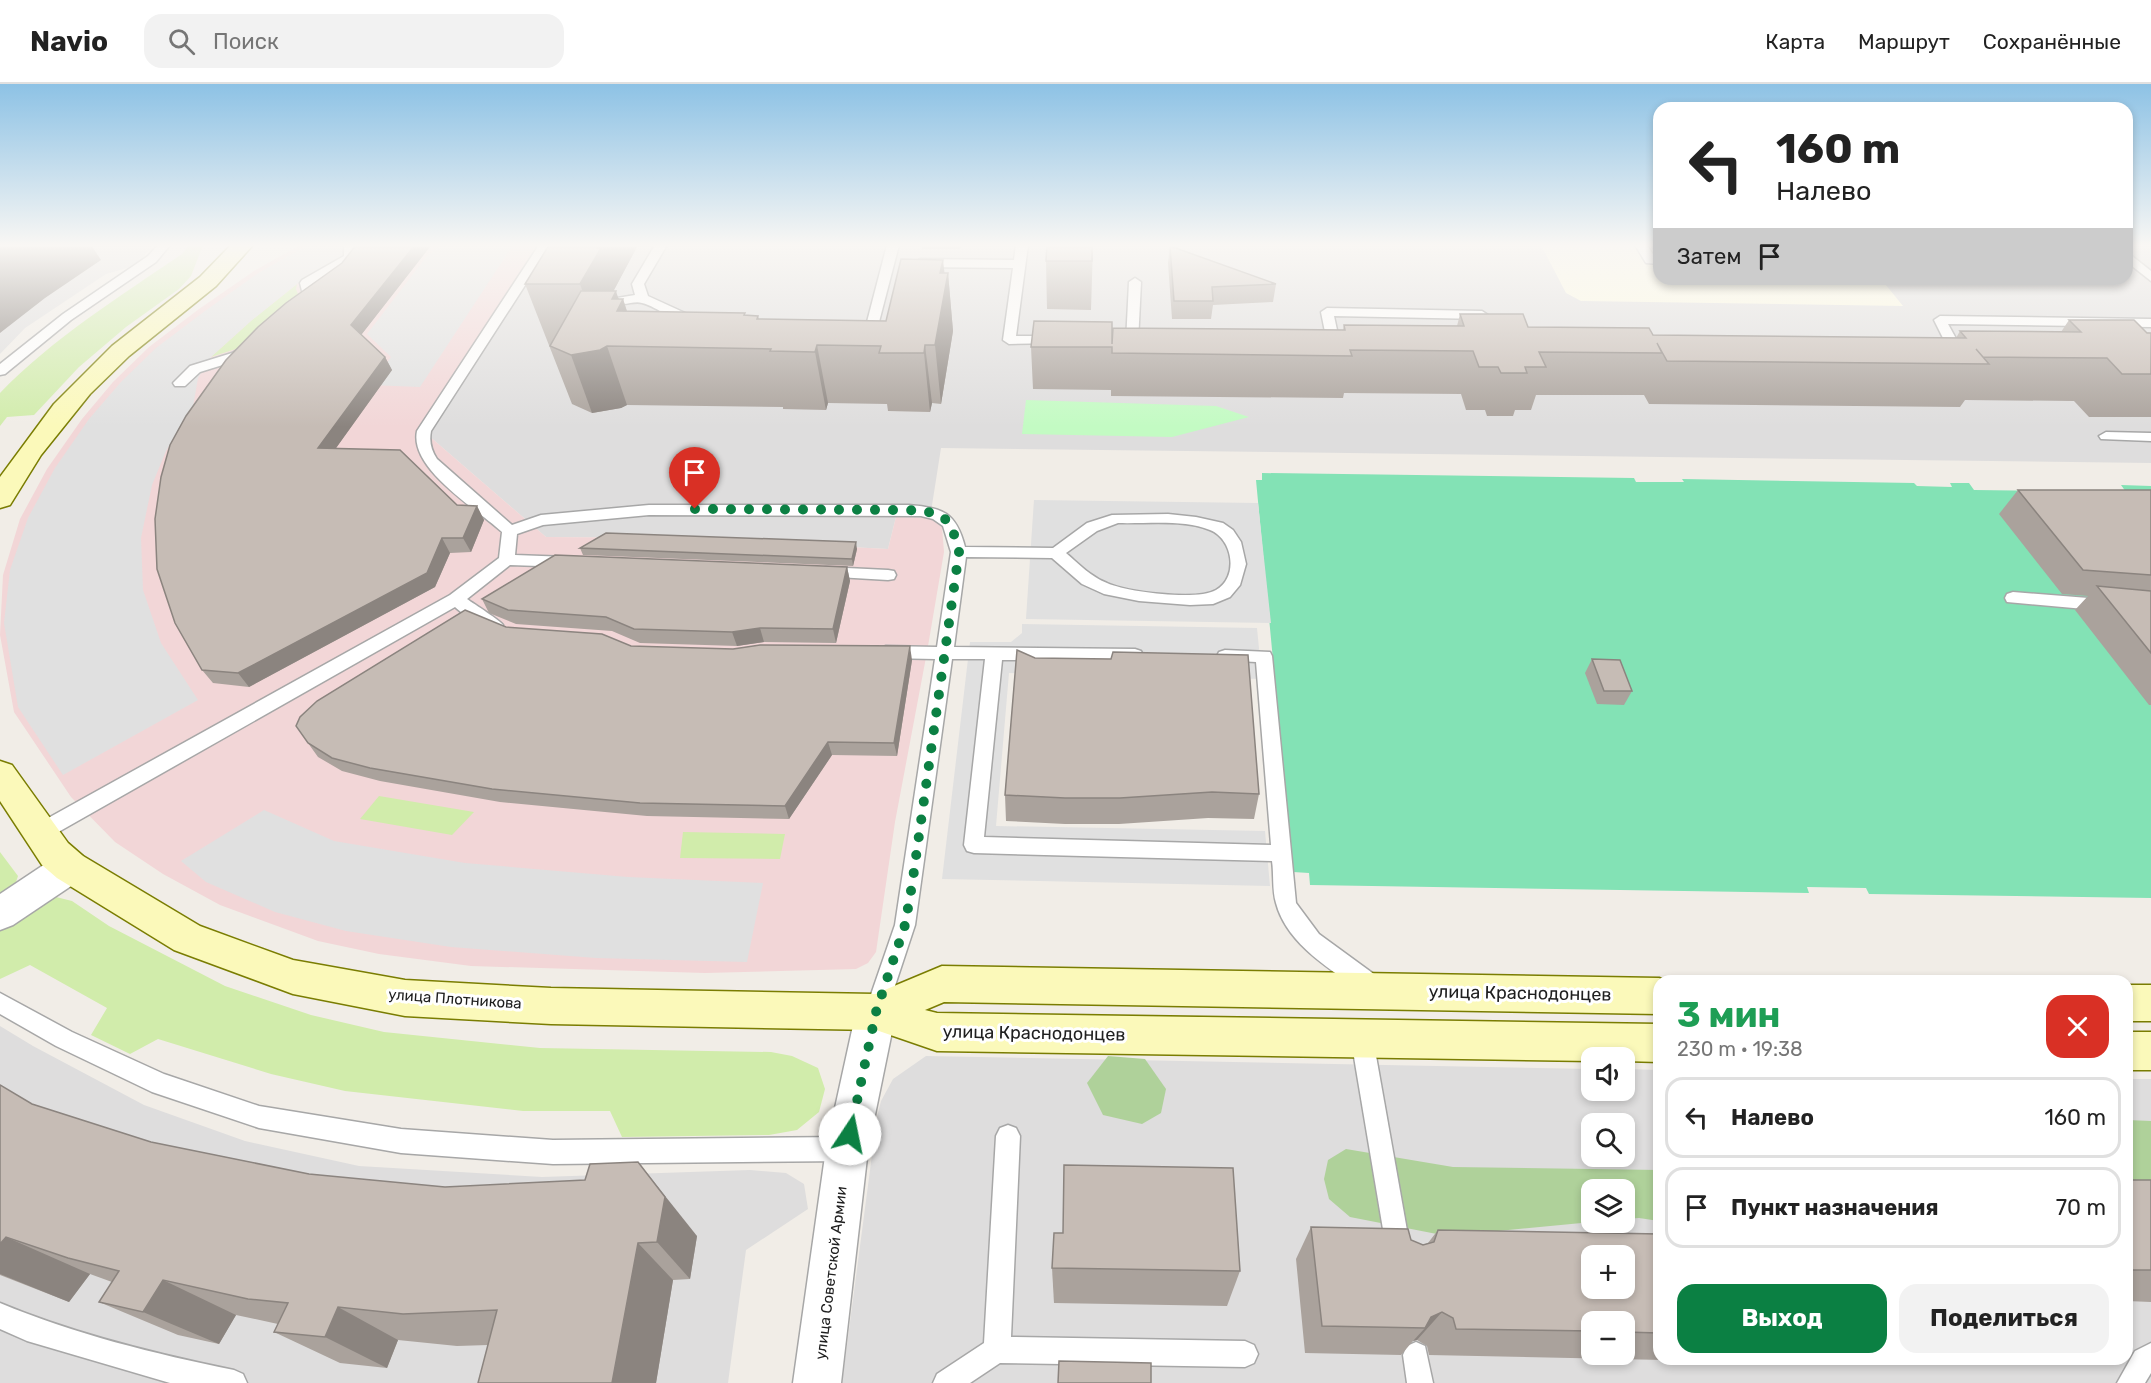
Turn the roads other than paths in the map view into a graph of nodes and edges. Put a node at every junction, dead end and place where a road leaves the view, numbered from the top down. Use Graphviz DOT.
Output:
graph roads {
  1 [pos="84,306"];
  2 [pos="179,306"];
  3 [pos="511,306"];
  4 [pos="659,306"];
  5 [pos="883,306"];
  6 [pos="1014,306"];
  7 [pos="1134,306"];
  8 [pos="1494,315"];
  9 [pos="2151,323"];
  10 [pos="706,327"];
  11 [pos="254,341"];
  12 [pos="1065,341"];
  13 [pos="1132,343"];
  14 [pos="1312,349"];
  15 [pos="852,355"];
  16 [pos="1935,356"];
  17 [pos="0,371"];
  18 [pos="180,383"];
  19 [pos="2106,436"];
  20 [pos="2151,437"];
  21 [pos="0,498"];
  22 [pos="510,531"];
  23 [pos="959,552"];
  24 [pos="1056,553"];
  25 [pos="507,560"];
  26 [pos="578,563"];
  27 [pos="805,572"];
  28 [pos="888,575"];
  29 [pos="2013,598"];
  30 [pos="456,599"];
  31 [pos="2151,609"];
  32 [pos="513,632"];
  33 [pos="872,651"];
  34 [pos="946,652"];
  35 [pos="994,654"];
  36 [pos="1147,655"];
  37 [pos="1206,656"];
  38 [pos="0,774"];
  39 [pos="39,833"];
  40 [pos="1280,853"];
  41 [pos="70,867"];
  42 [pos="0,914"];
  43 [pos="1380,991"];
  44 [pos="1653,996"];
  45 [pos="0,1003"];
  46 [pos="2133,1003"];
  47 [pos="2151,1004"];
  48 [pos="876,1012"];
  49 [pos="1362,1038"];
  50 [pos="1653,1043"];
  51 [pos="2133,1050"];
  52 [pos="2151,1051"];
  53 [pos="1008,1136"];
  54 [pos="847,1149"];
  55 [pos="1400,1262"];
  56 [pos="0,1316"];
  57 [pos="996,1350"];
  58 [pos="1245,1354"];
  59 [pos="1416,1355"];
  60 [pos="2151,1356"];
  61 [pos="234,1383"];
  62 [pos="817,1383"];
  63 [pos="946,1383"];
  64 [pos="1420,1383"];
  65 [pos="2130,1383"];
  1 -- 17 [label="lane"];
  2 -- 21 [label="main road"];
  3 -- 22 [label="lane"];
  4 -- 10 [label="lane"];
  5 -- 15 [label="lane"];
  6 -- 12 [label="lane"];
  7 -- 13 [label="lane"];
  8 -- 14 [label="lane"];
  9 -- 16 [label="lane"];
  11 -- 18 [label="lane"];
  19 -- 20 [label="lane"];
  22 -- 23 [label="lane"];
  22 -- 25 [label="lane"];
  23 -- 24 [label="lane"];
  23 -- 34 [label="lane, улица Советской Армии"];
  24 -- 24 [label="lane"];
  25 -- 26 [label="lane"];
  25 -- 30 [label="lane"];
  27 -- 28 [label="lane"];
  29 -- 31 [label="lane"];
  30 -- 32 [label="lane"];
  30 -- 39 [label="lane"];
  33 -- 34 [label="lane"];
  34 -- 35 [label="lane"];
  34 -- 48 [label="lane, улица Советской Армии"];
  35 -- 36 [label="lane"];
  35 -- 40 [label="lane"];
  37 -- 40 [label="lane"];
  38 -- 39 [label="main road, улица Плотникова"];
  39 -- 41 [label="main road, улица Плотникова"];
  40 -- 43 [label="lane"];
  41 -- 42 [label="street"];
  41 -- 48 [label="main road, улица Плотникова"];
  43 -- 44 [label="main road, улица Краснодонцев"];
  43 -- 48 [label="main road, улица Краснодонцев"];
  45 -- 54 [label="lane"];
  46 -- 47 [label="main road"];
  48 -- 49 [label="main road, улица Краснодонцев"];
  48 -- 54 [label="street, улица Советской Армии"];
  49 -- 50 [label="main road, улица Краснодонцев"];
  49 -- 55 [label="lane"];
  51 -- 52 [label="main road"];
  53 -- 57 [label="lane"];
  54 -- 62 [label="street, улица Советской Армии"];
  56 -- 61 [label="lane"];
  57 -- 58 [label="lane"];
  57 -- 63 [label="lane"];
  59 -- 64 [label="lane"];
  60 -- 65 [label="lane"];
}
